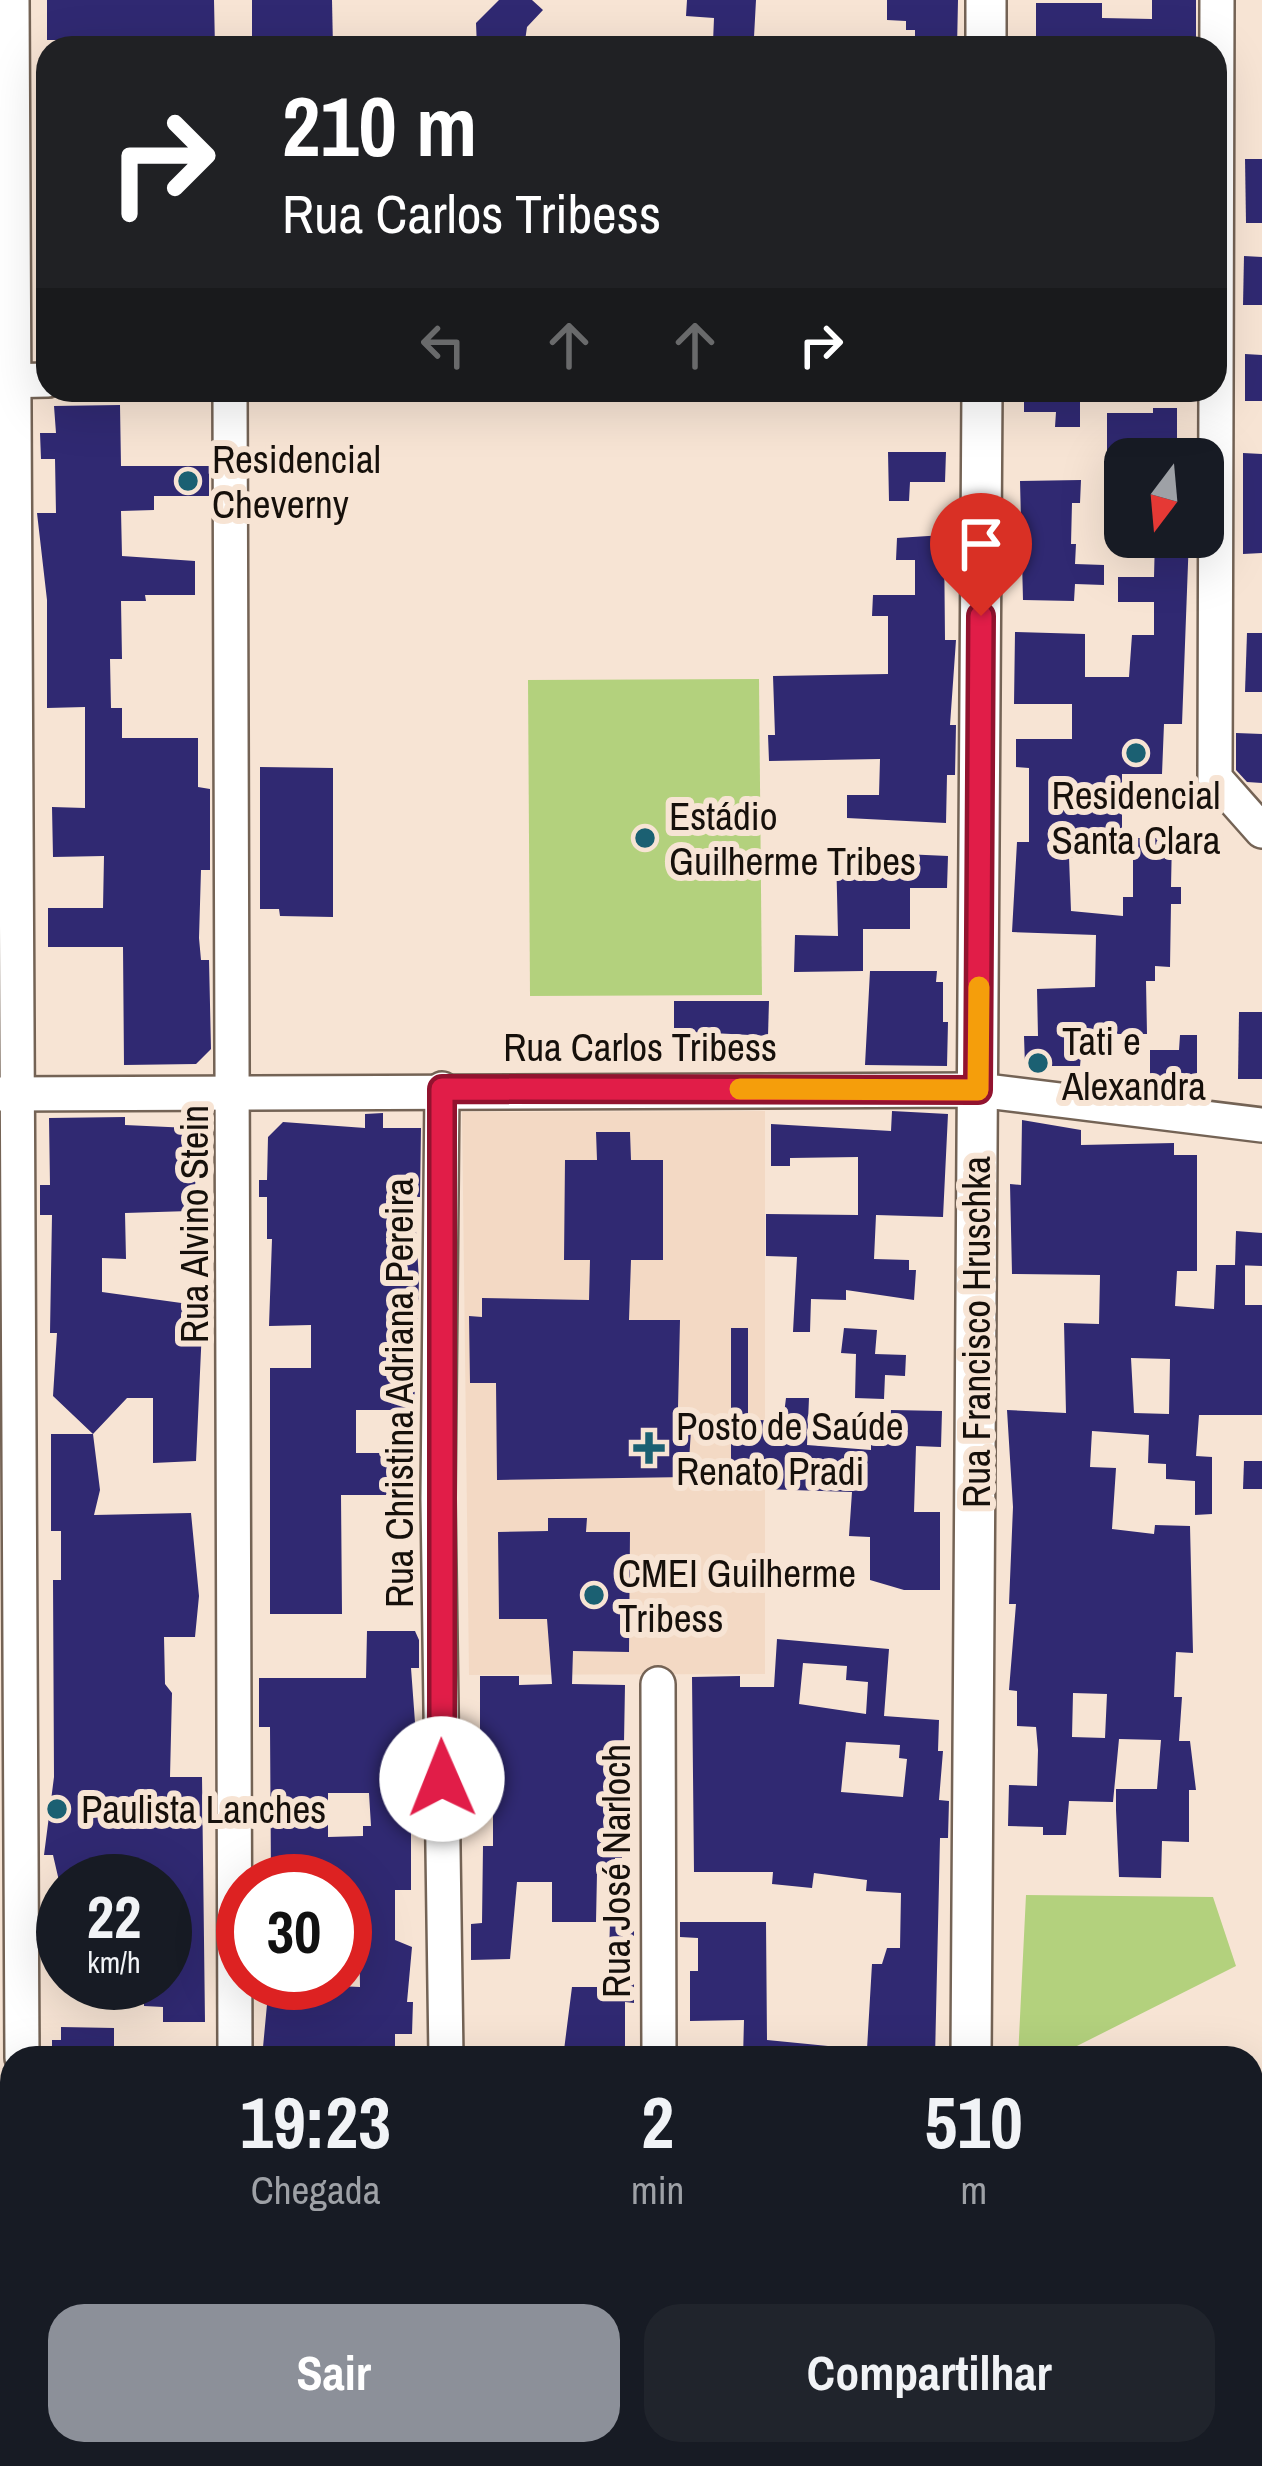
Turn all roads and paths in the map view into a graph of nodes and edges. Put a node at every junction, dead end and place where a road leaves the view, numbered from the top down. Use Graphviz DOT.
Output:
graph roads {
  1 [pos="12,0"];
  2 [pos="986,0"];
  3 [pos="1217,0"];
  4 [pos="986,36"];
  5 [pos="1217,36"];
  6 [pos="7,381"];
  7 [pos="230,402"];
  8 [pos="982,402"];
  9 [pos="1216,402"];
  10 [pos="1262,831"];
  11 [pos="442,1089"];
  12 [pos="978,1090"];
  13 [pos="236,1092"];
  14 [pos="8,1094"];
  15 [pos="1262,1124"];
  16 [pos="658,1684"];
  17 [pos="22,2046"];
  18 [pos="235,2046"];
  19 [pos="446,2046"];
  20 [pos="659,2046"];
  21 [pos="971,2046"];
  1 -- 6 [label="street"];
  2 -- 4 [label="main road"];
  3 -- 5 [label="street"];
  6 -- 14 [label="street"];
  7 -- 13 [label="street, Rua Alvino Stein"];
  8 -- 12 [label="main road, Rua Francisco Hruschka"];
  9 -- 10 [label="street"];
  11 -- 12 [label="street, Rua Carlos Tribess"];
  11 -- 13 [label="street, Rua Carlos Tribess"];
  11 -- 19 [label="street, Rua Christina Adriana Pereira"];
  12 -- 15 [label="street, Rua Carlos Tribess"];
  12 -- 21 [label="main road, Rua Francisco Hruschka"];
  13 -- 14 [label="street, Rua Carlos Tribess"];
  13 -- 18 [label="street, Rua Alvino Stein"];
  14 -- 17 [label="street"];
  16 -- 20 [label="street, Rua José Narloch"];
}
